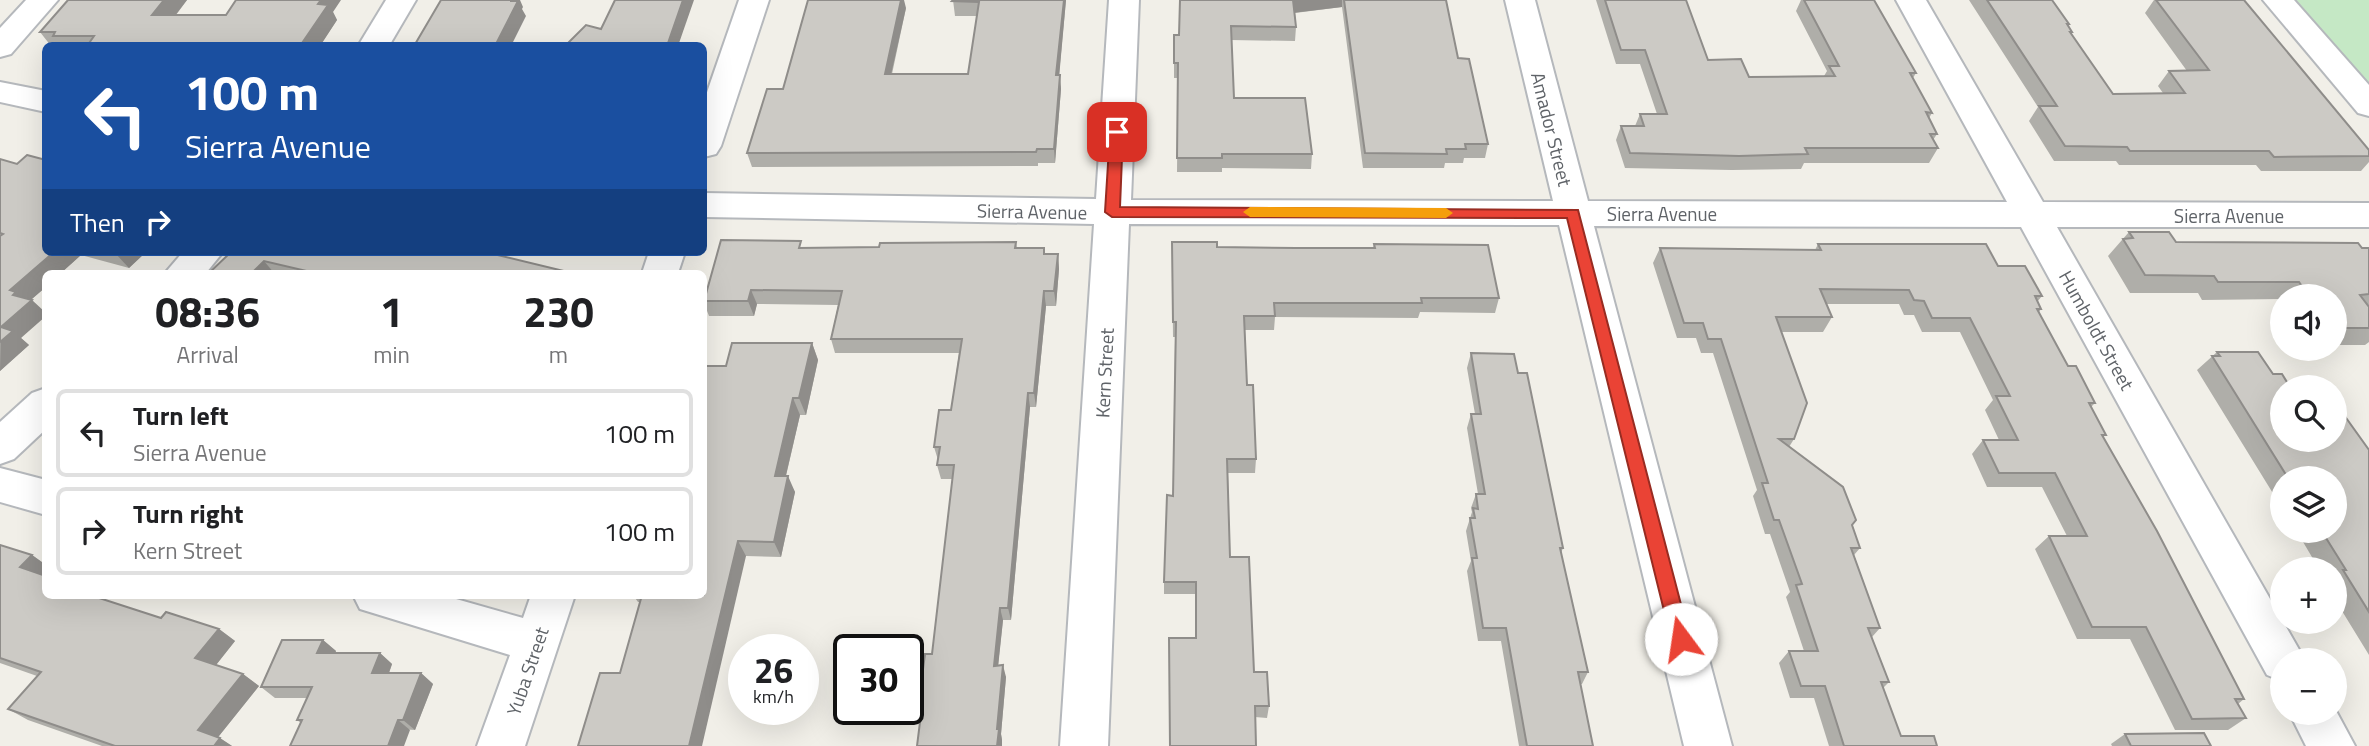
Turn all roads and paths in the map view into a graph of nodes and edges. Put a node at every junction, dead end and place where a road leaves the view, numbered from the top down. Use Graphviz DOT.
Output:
graph roads {
  1 [pos="43,0"];
  2 [pos="401,0"];
  3 [pos="754,0"];
  4 [pos="1124,0"];
  5 [pos="1520,0"];
  6 [pos="1911,0"];
  7 [pos="2278,0"];
  8 [pos="375,42"];
  9 [pos="0,47"];
  10 [pos="0,92"];
  11 [pos="42,101"];
  12 [pos="2369,105"];
  13 [pos="707,137"];
  14 [pos="707,205"];
  15 [pos="1112,212"];
  16 [pos="1573,213"];
  17 [pos="2032,214"];
  18 [pos="2369,215"];
  19 [pos="201,256"];
  20 [pos="186,270"];
  21 [pos="42,408"];
  22 [pos="0,447"];
  23 [pos="0,485"];
  24 [pos="42,497"];
  25 [pos="388,599"];
  26 [pos="552,599"];
  27 [pos="537,643"];
  28 [pos="2276,648"];
  29 [pos="2319,725"];
  30 [pos="501,746"];
  31 [pos="1084,746"];
  32 [pos="1707,746"];
  33 [pos="2331,746"];
  1 -- 9 [label="street"];
  2 -- 8 [label="street"];
  3 -- 13 [label="street"];
  4 -- 15 [label="street, Kern Street"];
  5 -- 16 [label="street, Amador Street"];
  6 -- 17 [label="street, Humboldt Street"];
  7 -- 12 [label="street"];
  10 -- 11 [label="street"];
  14 -- 15 [label="street, Sierra Avenue"];
  15 -- 16 [label="street, Sierra Avenue"];
  15 -- 31 [label="street, Kern Street"];
  16 -- 17 [label="street, Sierra Avenue"];
  16 -- 32 [label="street, Amador Street"];
  17 -- 18 [label="street, Sierra Avenue"];
  17 -- 28 [label="street, Humboldt Street"];
  19 -- 20 [label="street"];
  21 -- 22 [label="street"];
  23 -- 24 [label="street"];
  25 -- 27 [label="street"];
  26 -- 27 [label="street, Yuba Street"];
  27 -- 30 [label="street, Yuba Street"];
  29 -- 33 [label="street"];
}
